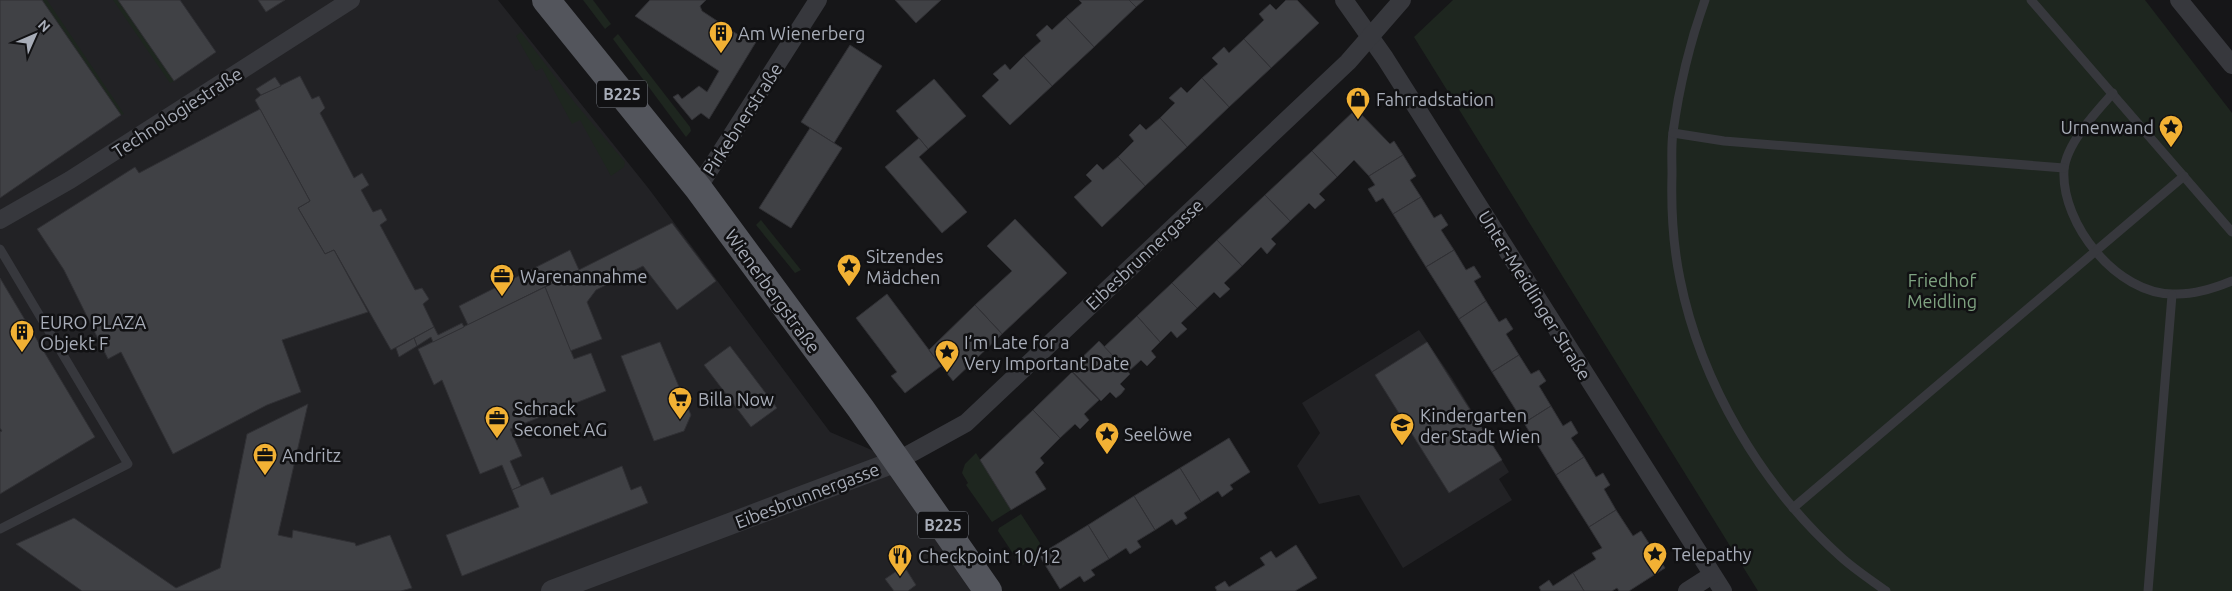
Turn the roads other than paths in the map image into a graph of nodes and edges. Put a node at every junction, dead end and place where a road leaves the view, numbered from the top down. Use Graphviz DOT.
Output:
graph roads {
  1 [pos="351,0"];
  2 [pos="546,0"];
  3 [pos="818,0"];
  4 [pos="1344,0"];
  5 [pos="1402,0"];
  6 [pos="1705,0"];
  7 [pos="2031,0"];
  8 [pos="2179,0"];
  9 [pos="1370,36"];
  10 [pos="2232,65"];
  11 [pos="2113,93"];
  12 [pos="1673,133"];
  13 [pos="2064,168"];
  14 [pos="2184,176"];
  15 [pos="698,188"];
  16 [pos="0,220"];
  17 [pos="2232,232"];
  18 [pos="0,249"];
  19 [pos="2095,251"];
  20 [pos="2232,281"];
  21 [pos="2172,294"];
  22 [pos="897,461"];
  23 [pos="1793,508"];
  24 [pos="0,529"];
  25 [pos="1712,575"];
  26 [pos="552,591"];
  27 [pos="988,591"];
  28 [pos="1687,591"];
  29 [pos="1723,591"];
  30 [pos="1886,591"];
  31 [pos="2148,591"];
  1 -- 16 [label="street, Technologiestraße"];
  2 -- 15 [label="main road, Wienerbergstraße / B225"];
  3 -- 15 [label="street, Pirkebnerstraße"];
  4 -- 9 [label="street, Unter-Meidlinger Straße"];
  5 -- 9 [label="street, Eibesbrunnergasse"];
  6 -- 12 [label="lane"];
  7 -- 11 [label="lane"];
  8 -- 10 [label="street"];
  9 -- 22 [label="street, Eibesbrunnergasse"];
  9 -- 25 [label="street, Unter-Meidlinger Straße"];
  11 -- 13 [label="lane"];
  11 -- 14 [label="lane"];
  12 -- 13 [label="lane"];
  12 -- 23 [label="lane"];
  13 -- 19 [label="lane"];
  14 -- 17 [label="lane"];
  14 -- 19 [label="lane"];
  15 -- 22 [label="main road, Wienerbergstraße / B225"];
  18 -- 24 [label="lane"];
  19 -- 21 [label="lane"];
  19 -- 23 [label="lane"];
  20 -- 21 [label="lane"];
  21 -- 31 [label="lane"];
  22 -- 26 [label="street, Eibesbrunnergasse"];
  22 -- 27 [label="main road, Wienerbergstraße / B225"];
  23 -- 30 [label="lane"];
  25 -- 28 [label="street"];
  25 -- 29 [label="street, Unter-Meidlinger Straße"];
}
